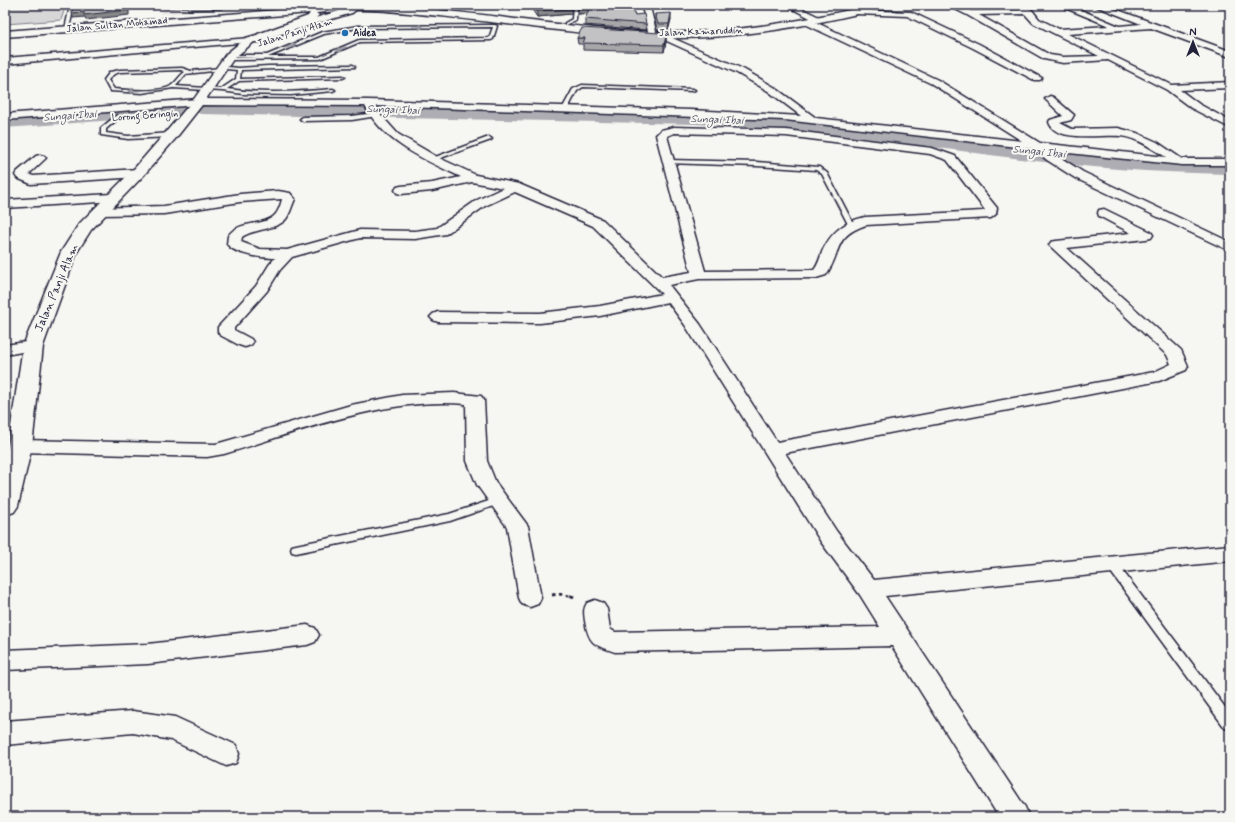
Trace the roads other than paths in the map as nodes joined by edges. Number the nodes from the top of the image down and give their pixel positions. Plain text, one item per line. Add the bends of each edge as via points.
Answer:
1 (72, 5) edge
2 (315, 5) edge
3 (404, 5) edge
4 (410, 5) edge
5 (575, 5) edge
6 (643, 5) edge
7 (789, 5) edge
8 (870, 5) edge
9 (884, 5) edge
10 (975, 5) edge
11 (1020, 5) edge
12 (1062, 5) edge
13 (1097, 5) edge
14 (1226, 5) edge
15 (356, 6) edge
16 (374, 6) edge
17 (954, 6) edge
18 (1230, 6) edge
19 (297, 8) edge
20 (244, 11) junction
21 (856, 12) junction
22 (1029, 12) junction
23 (970, 13) junction
24 (466, 16) junction
25 (480, 17) junction
26 (812, 20) junction
27 (325, 24) junction
28 (566, 24) junction
29 (495, 26) junction
30 (1154, 26) junction
31 (67, 27) junction
32 (1119, 28) junction
33 (5, 30) edge
34 (652, 31) junction
35 (1057, 32) junction
36 (5, 34) edge
37 (662, 35) junction
38 (265, 38) junction
39 (250, 40) junction
40 (1230, 54) edge
41 (268, 56) junction
42 (325, 56) junction
43 (1109, 58) junction
44 (5, 61) edge
45 (232, 62) junction
46 (353, 66) dead end
47 (190, 72) junction
48 (343, 77) dead end
49 (1037, 78) dead end
50 (238, 80) junction
51 (1230, 85) edge
52 (173, 87) junction
53 (1170, 88) junction
54 (222, 90) junction
55 (333, 90) dead end
56 (693, 90) dead end
57 (1050, 99) dead end
58 (197, 102) junction
59 (372, 109) junction
60 (565, 109) junction
61 (5, 117) edge
62 (117, 117) junction
63 (303, 119) dead end
64 (813, 120) junction
65 (1230, 125) edge
66 (5, 127) edge
67 (1068, 132) junction
68 (171, 135) junction
69 (489, 139) dead end
70 (1037, 146) junction
71 (1068, 150) junction
72 (40, 158) dead end
73 (1050, 158) junction
74 (433, 159) junction
75 (668, 162) junction
76 (1182, 162) junction
77 (1228, 169) edge
78 (138, 173) junction
79 (472, 178) junction
80 (515, 187) junction
81 (401, 190) dead end
82 (5, 204) edge
83 (106, 204) junction
84 (1129, 208) junction
85 (851, 225) junction
86 (1230, 247) edge
87 (287, 254) junction
88 (698, 275) junction
89 (659, 282) junction
90 (672, 297) junction
91 (438, 317) dead end
92 (245, 342) dead end
93 (32, 346) junction
94 (5, 350) edge
95 (20, 446) junction
96 (772, 449) junction
97 (498, 501) junction
98 (5, 506) edge
99 (296, 549) dead end
100 (1230, 553) edge
101 (1112, 565) junction
102 (868, 589) junction
103 (530, 598) road end
104 (594, 609) road end
105 (307, 635) dead end
106 (898, 636) junction
107 (5, 660) edge
108 (1230, 724) edge
109 (5, 733) edge
110 (226, 754) dead end
111 (1015, 817) edge

1 - 31 lane
2 - 20 main road, Jalan Sultan Mohamad
3 - 4 main road, Jalan Kamaruddin
4 - 28 main road, Jalan Kamaruddin
5 - 28 lane via 574,20
6 - 34 street
7 - 26 street
8 - 26 main road, Jalan Kamaruddin
9 - 21 main road, Jalan Kamaruddin
10 - 17 lane
11 - 22 street
12 - 32 street
13 - 30 street
14 - 18 street
15 - 16 main road, Jalan Sultan Mohamad
15 - 19 main road, Jalan Sultan Mohamad
15 - 38 main road, Jalan Panji Alam via 349,11
16 - 24 main road, Jalan Kamaruddin
16 - 27 main road, Jalan Panji Alam via 364,12
17 - 23 street
19 - 20 main road
19 - 31 main road, Jalan Sultan Mohamad
19 - 38 main road via 314,15
20 - 31 main road, Jalan Sultan Mohamad
21 - 26 main road, Jalan Kamaruddin
21 - 49 street via 908,14
22 - 23 street
22 - 35 street via 1036,21
23 - 43 street via 1052,59
24 - 25 main road, Jalan Kamaruddin
24 - 27 main road via 414,14
25 - 29 lane via 494,22
25 - 37 main road, Jalan Kamaruddin via 608,32
26 - 34 main road, Jalan Kamaruddin via 744,28
26 - 37 main road, Jalan Kamaruddin via 738,32
26 - 70 street via 935,82
27 - 38 main road, Jalan Panji Alam
28 - 34 main road, Jalan Kamaruddin
41 -> 29 lane via 323,33 340,29
29 -> 42 lane via 491,39 359,41
30 - 32 street
30 - 40 street
31 - 33 main road, Jalan Sultan Mohamad
31 - 36 main road, Jalan Sultan Mohamad
32 - 35 street
35 - 43 street
37 - 64 street via 740,71 771,89
38 - 39 main road, Jalan Panji Alam
38 - 45 main road, Jalan Panji Alam
39 - 44 street
39 - 45 main road, Jalan Panji Alam
41 - 42 lane
41 - 45 lane
42 - 45 lane
43 - 53 street
45 - 46 lane via 268,67
45 - 47 lane
45 - 50 lane
45 - 58 main road, Jalan Panji Alam
47 - 52 lane via 185,73
52 -> 47 lane via 121,92 112,90 106,80 112,73 132,70 182,68
48 - 50 lane
50 - 54 lane
51 - 53 street
52 - 58 lane
53 - 65 street via 1195,106
54 - 55 lane via 291,94
54 - 58 lane
56 - 60 lane via 582,86 575,90
57 - 67 street via 1069,115 1054,122
58 - 59 street
58 - 61 street
58 - 62 street, Lorong Beringin
58 - 68 main road, Jalan Panji Alam
59 - 60 street
59 - 63 lane via 352,118
59 - 74 street via 394,136
60 - 64 street
62 - 66 street, Lorong Beringin
62 - 68 lane via 103,129 103,134 112,137
64 - 70 street
67 - 71 street
67 - 76 street via 1125,133 1141,138
68 - 78 main road, Jalan Panji Alam
69 - 74 lane
70 - 71 street
70 - 73 street
71 - 76 street
72 - 78 street via 21,175 31,180
73 - 77 street via 1182,170
73 - 84 street
74 - 79 street
75 - 85 lane via 816,168 824,173
75 - 85 street via 661,135 674,130 782,133 918,148 951,158 992,211 986,214 865,221
75 - 88 street
76 - 77 street via 1210,163
78 - 83 main road, Jalan Panji Alam
79 - 80 street
79 - 81 street via 432,187
80 - 87 street via 481,203 441,231 415,235 360,234
80 - 89 street via 598,223
82 - 83 street
83 - 87 street via 164,210 240,198 286,196 289,199 280,218 243,230 235,236 234,244 243,250 262,254
83 - 93 main road, Jalan Panji Alam via 84,227 69,252
84 - 86 street
84 - 96 street via 1104,213 1146,235 1056,245 1175,353 1180,366 1159,376
85 - 88 street via 838,234 821,272 816,274
87 - 92 street via 274,268 262,288 226,327 226,332
88 - 89 street
89 - 90 street
90 - 91 street via 600,311 540,318
90 - 96 street
93 - 94 street
93 - 95 main road, Jalan Panji Alam
95 - 97 street via 217,450 351,410 402,400 476,400 477,461 487,485
95 - 98 main road, Jalan Panji Alam
96 - 102 street via 829,537
97 - 99 lane via 450,517
97 - 103 street via 517,526
100 - 101 street
101 - 102 street
101 - 108 lane
102 - 106 street
104 - 106 street via 599,634 615,642
105 - 107 street via 148,654
106 - 111 street
109 - 110 street via 132,722 175,729

